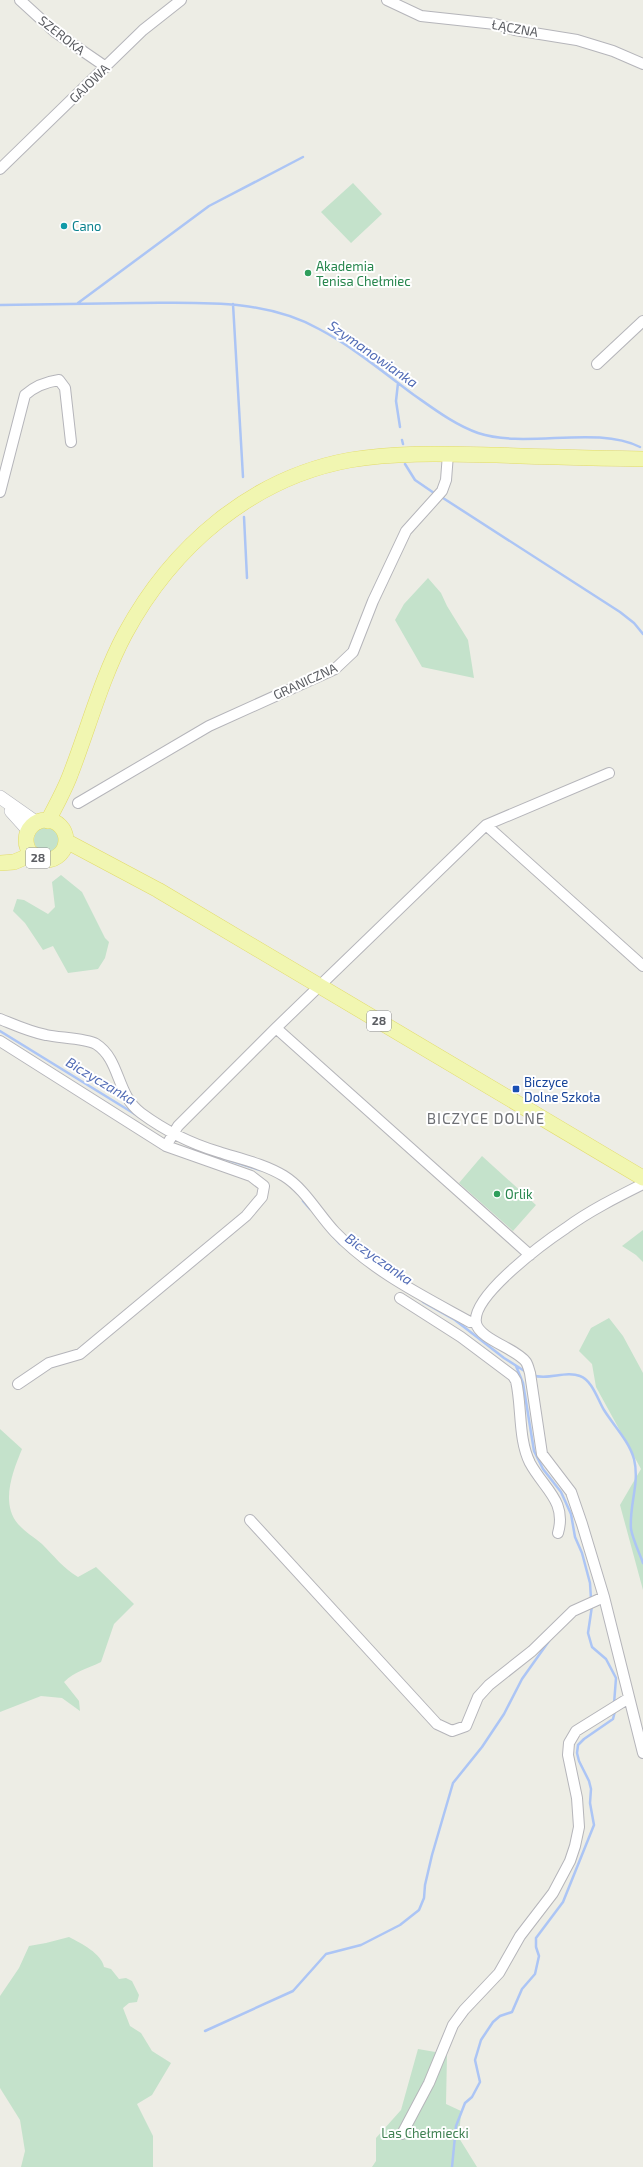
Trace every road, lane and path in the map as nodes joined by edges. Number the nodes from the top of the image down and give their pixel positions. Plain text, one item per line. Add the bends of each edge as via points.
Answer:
1 (20, 0) edge
2 (181, 0) edge
3 (387, 0) edge
4 (643, 64) edge
5 (106, 67) junction
6 (0, 169) edge
7 (643, 321) edge
8 (597, 364) dead end
9 (71, 442) dead end
10 (448, 454) junction
11 (643, 459) edge
12 (0, 492) edge
13 (608, 773) dead end
14 (0, 799) edge
15 (78, 803) dead end
16 (486, 825) junction
17 (39, 833) junction
18 (64, 847) junction
19 (2, 863) edge
20 (643, 966) edge
21 (320, 986) junction
22 (0, 1019) edge
23 (276, 1028) junction
24 (0, 1041) edge
25 (173, 1132) junction
26 (166, 1146) junction
27 (643, 1178) edge
28 (643, 1184) edge
29 (530, 1255) junction
30 (400, 1298) dead end
31 (468, 1327) junction
32 (18, 1384) dead end
33 (542, 1454) junction
34 (530, 1462) junction
35 (250, 1520) dead end
36 (558, 1533) dead end
37 (599, 1599) junction
38 (629, 1698) junction
39 (643, 1753) edge
40 (402, 2134) dead end

1 - 5 street, SZEROKA via 55,32
2 - 5 street, GAJOWA via 143,30
3 - 4 street, ŁĄCZNA via 421,16 495,24 515,30 577,40
5 - 6 street, GAJOWA
7 - 8 street
9 - 12 street via 65,388 59,380 34,387 25,395
10 - 11 main road
10 - 15 street, GRANICZNA via 446,480 442,492 406,531 373,601 353,652 342,663 335,669 209,726
10 - 17 main road via 378,456 320,468 287,479 256,494 197,538 156,585 124,636 68,780
13 - 16 street
14 - 17 main road
16 - 20 street
16 - 21 street
17 - 18 main road, 28 via 64,832
17 - 18 main road, 28 via 40,859 49,859
17 - 19 main road, 28
18 - 21 main road, 28 via 139,879
21 - 23 street
21 - 27 main road, 28
22 - 25 street via 44,1035 94,1043 111,1059 125,1096 131,1104
23 - 25 street
23 - 29 street
24 - 26 street
25 - 26 street
25 - 31 street via 211,1150 265,1166 286,1177 299,1188 335,1232 368,1260
26 - 32 street via 250,1176 264,1186 262,1197 246,1216 80,1354 49,1363
28 - 29 street via 566,1227
29 - 31 street via 494,1286
30 - 31 street
31 - 33 street via 478,1328 525,1361 531,1377
31 - 34 street via 516,1382 521,1428
33 - 34 street
33 - 37 street via 571,1492
34 - 36 street via 559,1505 561,1522
35 - 37 street via 437,1724 452,1731 466,1726 478,1697 490,1685 532,1651 573,1611
37 - 38 street
38 - 39 street
38 - 40 street via 576,1731 569,1743 568,1755 577,1798 579,1827 575,1846 563,1876 520,1936 499,1973 453,2025 429,2083

